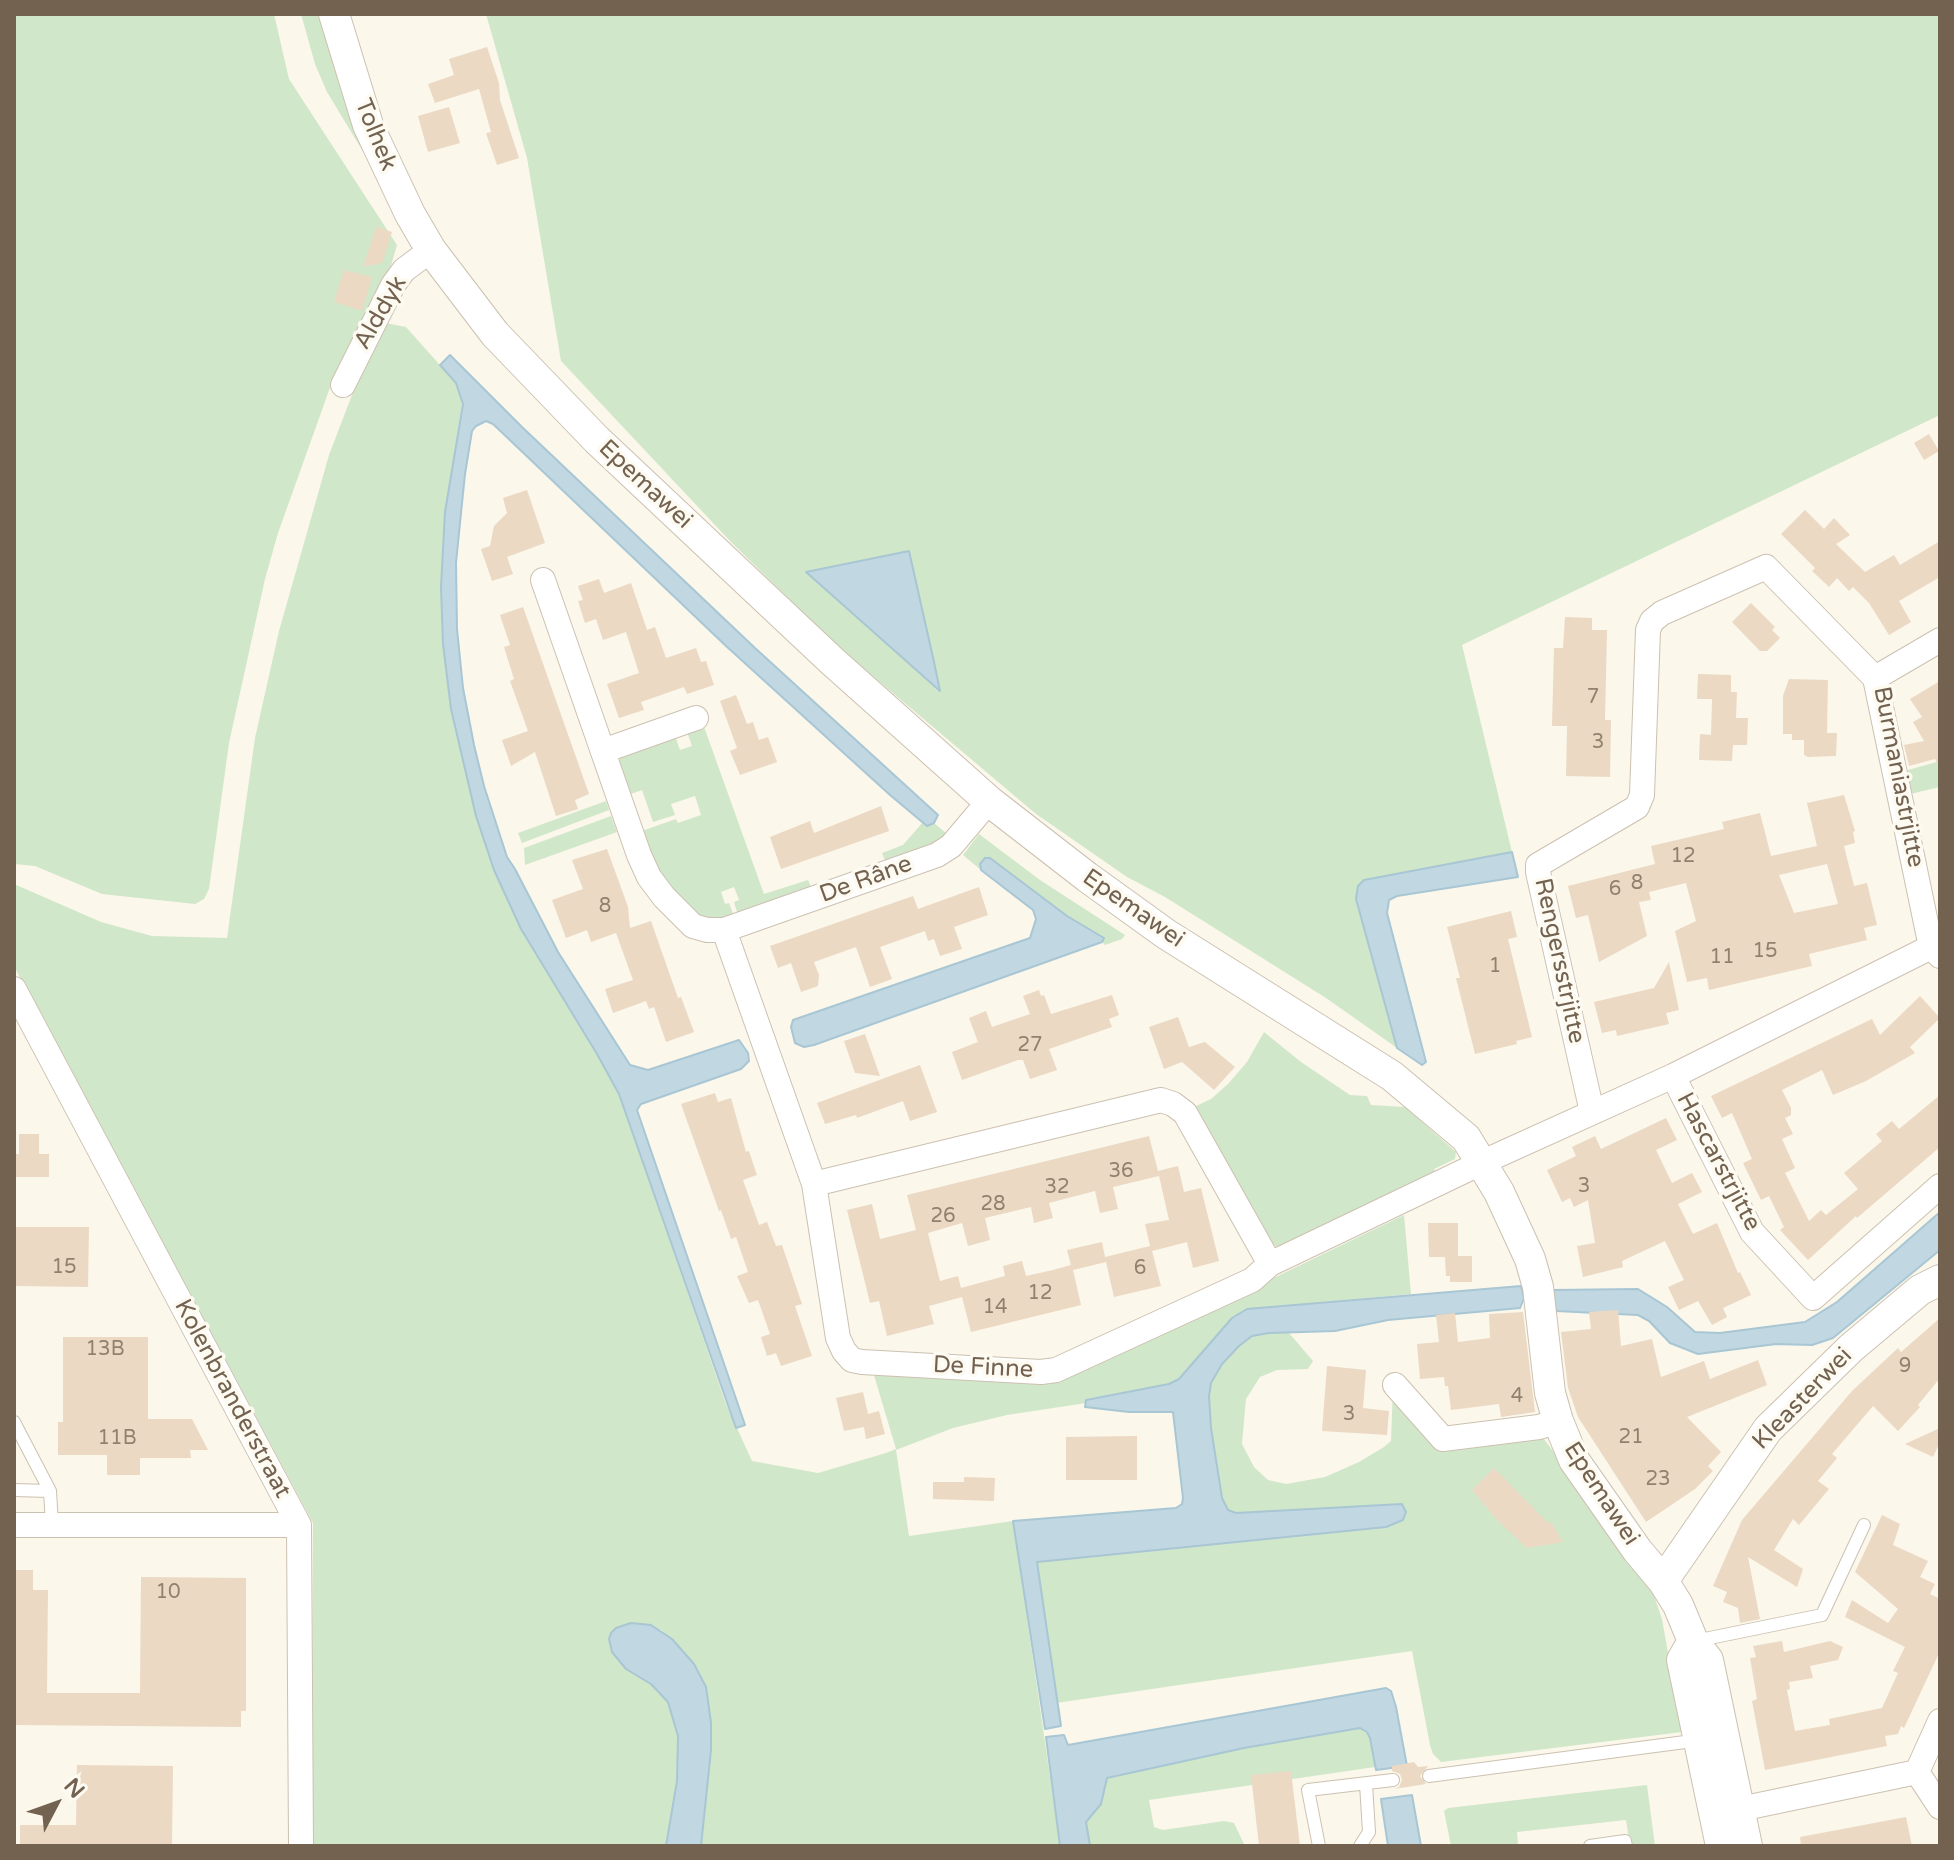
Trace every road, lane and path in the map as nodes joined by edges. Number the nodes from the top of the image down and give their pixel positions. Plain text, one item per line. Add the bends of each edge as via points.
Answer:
1 (334, 14) edge
2 (431, 250) junction
3 (343, 385) dead end
4 (543, 580) dead end
5 (1940, 640) edge
6 (1875, 678) junction
7 (696, 718) dead end
8 (603, 751) junction
9 (989, 801) junction
10 (724, 930) junction
11 (1936, 952) edge
12 (14, 989) edge
13 (1673, 1076) junction
14 (1592, 1112) junction
15 (1483, 1162) junction
16 (814, 1184) junction
17 (1940, 1186) edge
18 (1270, 1264) junction
19 (1940, 1280) edge
20 (1395, 1385) dead end
21 (1558, 1421) junction
22 (14, 1422) edge
23 (14, 1490) edge
24 (50, 1491) junction
25 (14, 1525) edge
26 (52, 1525) junction
27 (299, 1525) junction
28 (1864, 1525) dead end
29 (1663, 1581) junction
30 (1693, 1641) junction
31 (1940, 1721) edge
32 (1700, 1740) junction
33 (1917, 1772) junction
34 (1429, 1776) dead end
35 (1393, 1780) dead end
36 (1366, 1784) junction
37 (1940, 1807) edge
38 (1740, 1809) junction
39 (301, 1846) edge
40 (1319, 1846) edge
41 (1360, 1846) edge
42 (1590, 1846) edge
43 (1626, 1846) edge
44 (1721, 1846) edge
45 (1747, 1846) edge

1 - 2 street, Tolhek via 368,125
2 - 3 street, Alddyk via 393,285
2 - 9 street, Epemawei via 495,334 597,440
4 - 8 street
5 - 6 street, Burmaniastrjitte
6 - 11 street, Burmaniastrjitte
6 - 14 street, Rengersstrjitte via 1766,567 1652,621 1642,795 1637,807 1538,865
7 - 8 street
8 - 10 street via 649,877 693,926
9 - 10 street, De Râne via 937,855
9 - 15 street, Epemawei via 1166,934 1392,1076 1449,1121
10 - 16 street, De Finne
11 - 13 street, Hascarstrjitte
12 - 27 street, Kolenbranderstraat
13 - 14 street, Hascarstrjitte
13 - 17 street, Hascarstrjitte via 1752,1232 1813,1298
14 - 15 street, Hascarstrjitte
15 - 18 street, De Finne
15 - 21 street, Epemawei via 1520,1235 1538,1287 1545,1364
16 - 18 street via 1161,1100 1185,1113
16 - 18 street, De Finne via 838,1338 852,1360 862,1362 1056,1370 1252,1280
19 - 29 street, Kleasterwei via 1920,1290 1851,1348 1768,1429
20 - 21 street via 1443,1439
21 - 29 street, Epemawei via 1574,1460
22 - 24 lane
23 - 24 lane
24 - 26 lane
25 - 26 street
26 - 27 street
27 - 39 street, Kolenbranderstraat
28 - 30 lane via 1822,1615
29 - 30 street, Epemawei
30 - 32 street via 1682,1660
30 - 38 street, Epemawei via 1708,1660
31 - 33 street
32 - 34 lane
32 - 44 street
33 - 37 street
33 - 38 street
35 - 36 lane
36 - 40 lane via 1308,1790
36 - 41 lane via 1369,1832
38 - 45 street, Epemawei
42 - 43 lane via 1625,1841

